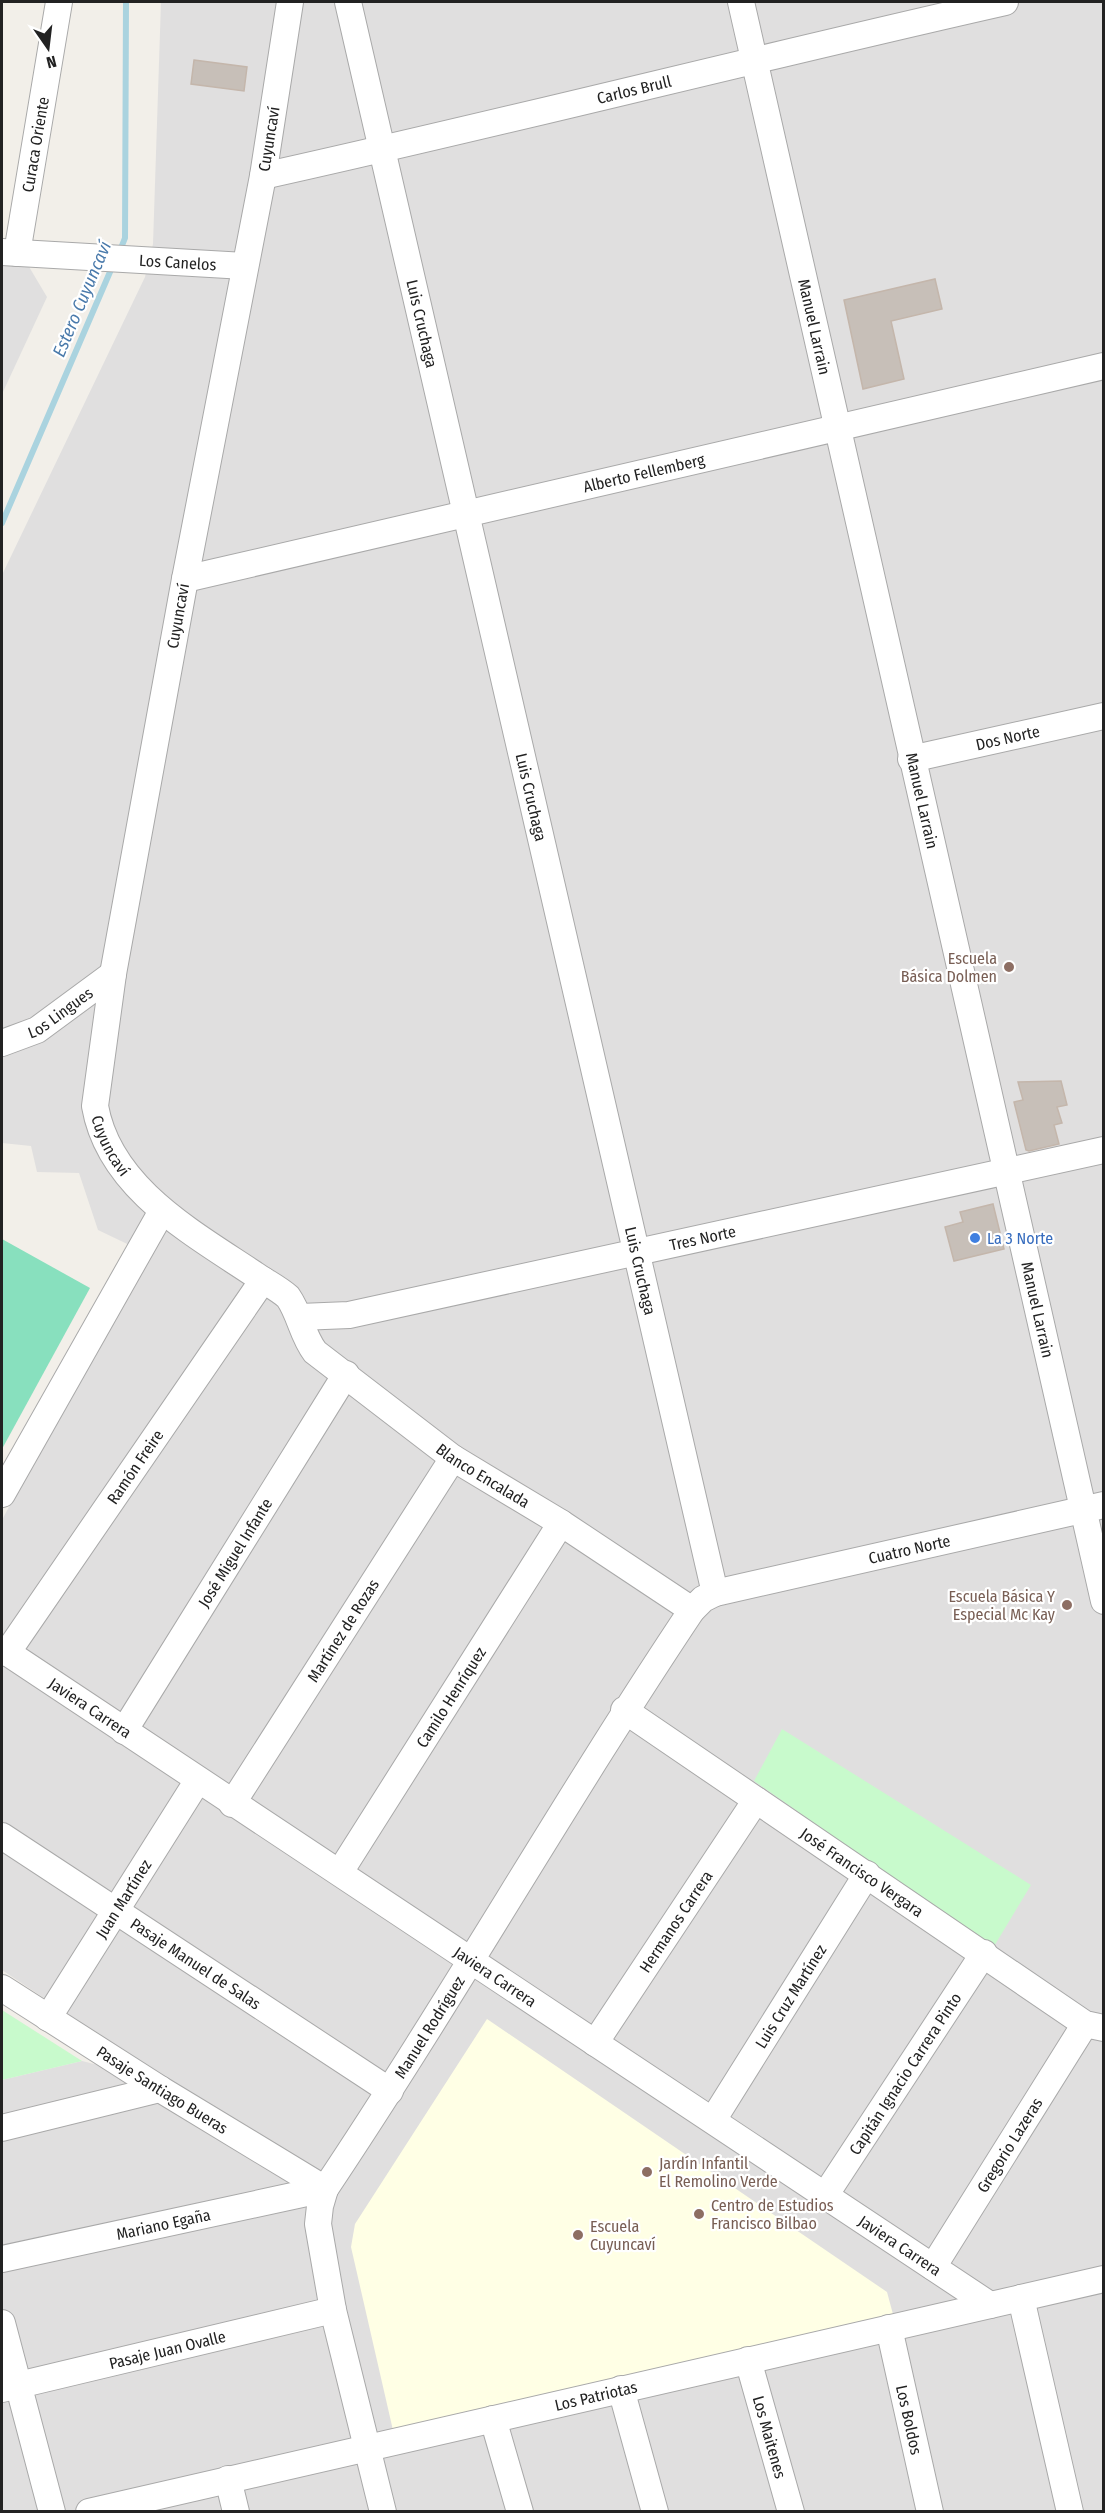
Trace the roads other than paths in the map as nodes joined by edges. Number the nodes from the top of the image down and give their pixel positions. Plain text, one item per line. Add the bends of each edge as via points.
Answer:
1 (59, 2) edge
2 (290, 2) edge
3 (348, 2) edge
4 (741, 2) edge
5 (1005, 2) edge
6 (754, 59) junction
7 (384, 149) junction
8 (263, 176) junction
9 (10, 253) edge
10 (245, 266) junction
11 (1104, 366) edge
12 (838, 428) junction
13 (467, 515) junction
14 (185, 579) junction
15 (1104, 716) edge
16 (911, 759) junction
17 (114, 974) junction
18 (2, 1042) edge
19 (1104, 1150) edge
20 (1006, 1171) junction
21 (162, 1211) junction
22 (637, 1251) junction
23 (263, 1280) junction
24 (300, 1317) junction
25 (346, 1374) junction
26 (453, 1458) junction
27 (2, 1494) edge
28 (1093, 1507) edge
29 (561, 1523) junction
30 (715, 1593) junction
31 (1104, 1601) edge
32 (692, 1610) junction
33 (4, 1651) edge
34 (624, 1710) junction
35 (124, 1731) junction
36 (198, 1780) junction
37 (756, 1800) junction
38 (232, 1804) junction
39 (2, 1836) edge
40 (340, 1872) junction
41 (867, 1874) junction
42 (114, 1911) junction
43 (984, 1953) junction
44 (472, 1960) junction
45 (2, 1988) edge
46 (48, 2018) junction
47 (1094, 2026) edge
48 (595, 2043) junction
49 (160, 2089) junction
50 (390, 2091) junction
51 (713, 2120) junction
52 (2, 2128) edge
53 (325, 2188) junction
54 (826, 2194) junction
55 (2, 2259) edge
56 (933, 2267) junction
57 (1104, 2279) edge
58 (1021, 2298) junction
59 (990, 2305) junction
60 (333, 2310) junction
61 (2, 2323) edge
62 (889, 2328) junction
63 (748, 2360) junction
64 (10, 2387) edge
65 (621, 2389) junction
66 (493, 2419) junction
67 (367, 2448) junction
68 (228, 2480) junction
69 (102, 2510) edge
70 (52, 2511) edge
71 (236, 2511) edge
72 (383, 2511) edge
73 (520, 2511) edge
74 (655, 2511) edge
75 (791, 2511) edge
76 (930, 2511) edge
77 (1070, 2511) edge

1 - 9 street, Curaca Oriente
2 - 8 street, Cuyuncaví
3 - 7 street, Luis Cruchaga
4 - 6 street, Manuel Larrain
5 - 6 street, Carlos Brull
6 - 7 street, Carlos Brull
6 - 12 street, Manuel Larrain
7 - 8 street, Carlos Brull
7 - 13 street, Luis Cruchaga
8 - 10 street, Cuyuncaví
9 - 10 street, Los Canelos
10 - 14 street, Cuyuncaví
11 - 12 street, Alberto Fellemberg
12 - 13 street, Alberto Fellemberg
12 - 16 street, Manuel Larrain
13 - 14 street, Alberto Fellemberg
13 - 22 street, Luis Cruchaga
14 - 17 street, Cuyuncaví
15 - 16 street, Dos Norte
16 - 20 street, Manuel Larrain
17 - 18 street, Los Lingues via 37,1030
17 - 21 street, Cuyuncaví via 94,1106 113,1155
19 - 20 street, Tres Norte
20 - 22 street, Tres Norte
20 - 28 street, Manuel Larrain
21 - 23 street, Cuyuncaví
21 - 27 street
22 - 24 street, Tres Norte via 349,1315
22 - 30 street, Luis Cruchaga
23 - 24 street, Cuyuncaví via 288,1297
23 - 33 street, Ramón Freire
24 - 25 street, Blanco Encalada via 304,1335 315,1352
25 - 26 street, Blanco Encalada
25 - 35 street, José Miguel Infante
26 - 29 street, Blanco Encalada
26 - 38 street, Martínez de Rozas
28 - 30 street, Cuatro Norte
28 - 31 street, Manuel Larrain
29 - 32 street, Blanco Encalada
29 - 40 street, Camilo Henríquez
30 - 32 street, Manuel Rodríguez
32 - 34 street, Manuel Rodríguez
33 - 35 street, Javiera Carrera
34 - 37 street, José Francisco Vergara
34 - 44 street, Manuel Rodríguez
35 - 36 street, Javiera Carrera
36 - 38 street, Javiera Carrera
36 - 42 street, Juan Martínez
37 - 41 street, José Francisco Vergara
37 - 48 street, Hermanos Carrera
38 - 40 street, Javiera Carrera
39 - 42 street, Pasaje Manuel de Salas
40 - 44 street, Javiera Carrera
41 - 43 street, José Francisco Vergara
41 - 51 street, Luis Cruz Martínez
42 - 46 street, Juan Martínez
42 - 50 street, Pasaje Manuel de Salas
43 - 47 street, José Francisco Vergara
43 - 54 street, Capitán Ignacio Carrera Pinto
44 - 48 street, Javiera Carrera
44 - 50 street, Manuel Rodríguez
45 - 46 street, Pasaje Santiago Bueras
46 - 49 street, Pasaje Santiago Bueras
47 - 56 street, Gregorio Lazeras
48 - 51 street, Javiera Carrera
49 - 52 street
49 - 53 street, Pasaje Santiago Bueras
50 - 53 street, Manuel Rodríguez
51 - 54 street, Javiera Carrera
53 - 55 street, Mariano Egaña
53 - 60 street, Manuel Rodríguez via 318,2224
54 - 56 street, Javiera Carrera
56 - 59 street, Javiera Carrera
57 - 58 street, Los Patriotas
58 - 59 street, Los Patriotas
58 - 77 street
59 - 62 street, Los Patriotas
60 - 64 street, Pasaje Juan Ovalle
60 - 67 street, Manuel Rodríguez
61 - 64 street
62 - 63 street, Los Patriotas
62 - 76 street, Los Boldos
63 - 65 street, Los Patriotas
63 - 75 street, Los Maitenes
64 - 70 street
65 - 66 street, Los Patriotas
65 - 74 street
66 - 67 street, Los Patriotas
66 - 73 street
67 - 68 street, Los Patriotas
67 - 72 street, Manuel Rodríguez
68 - 69 street, Los Patriotas
68 - 71 street

